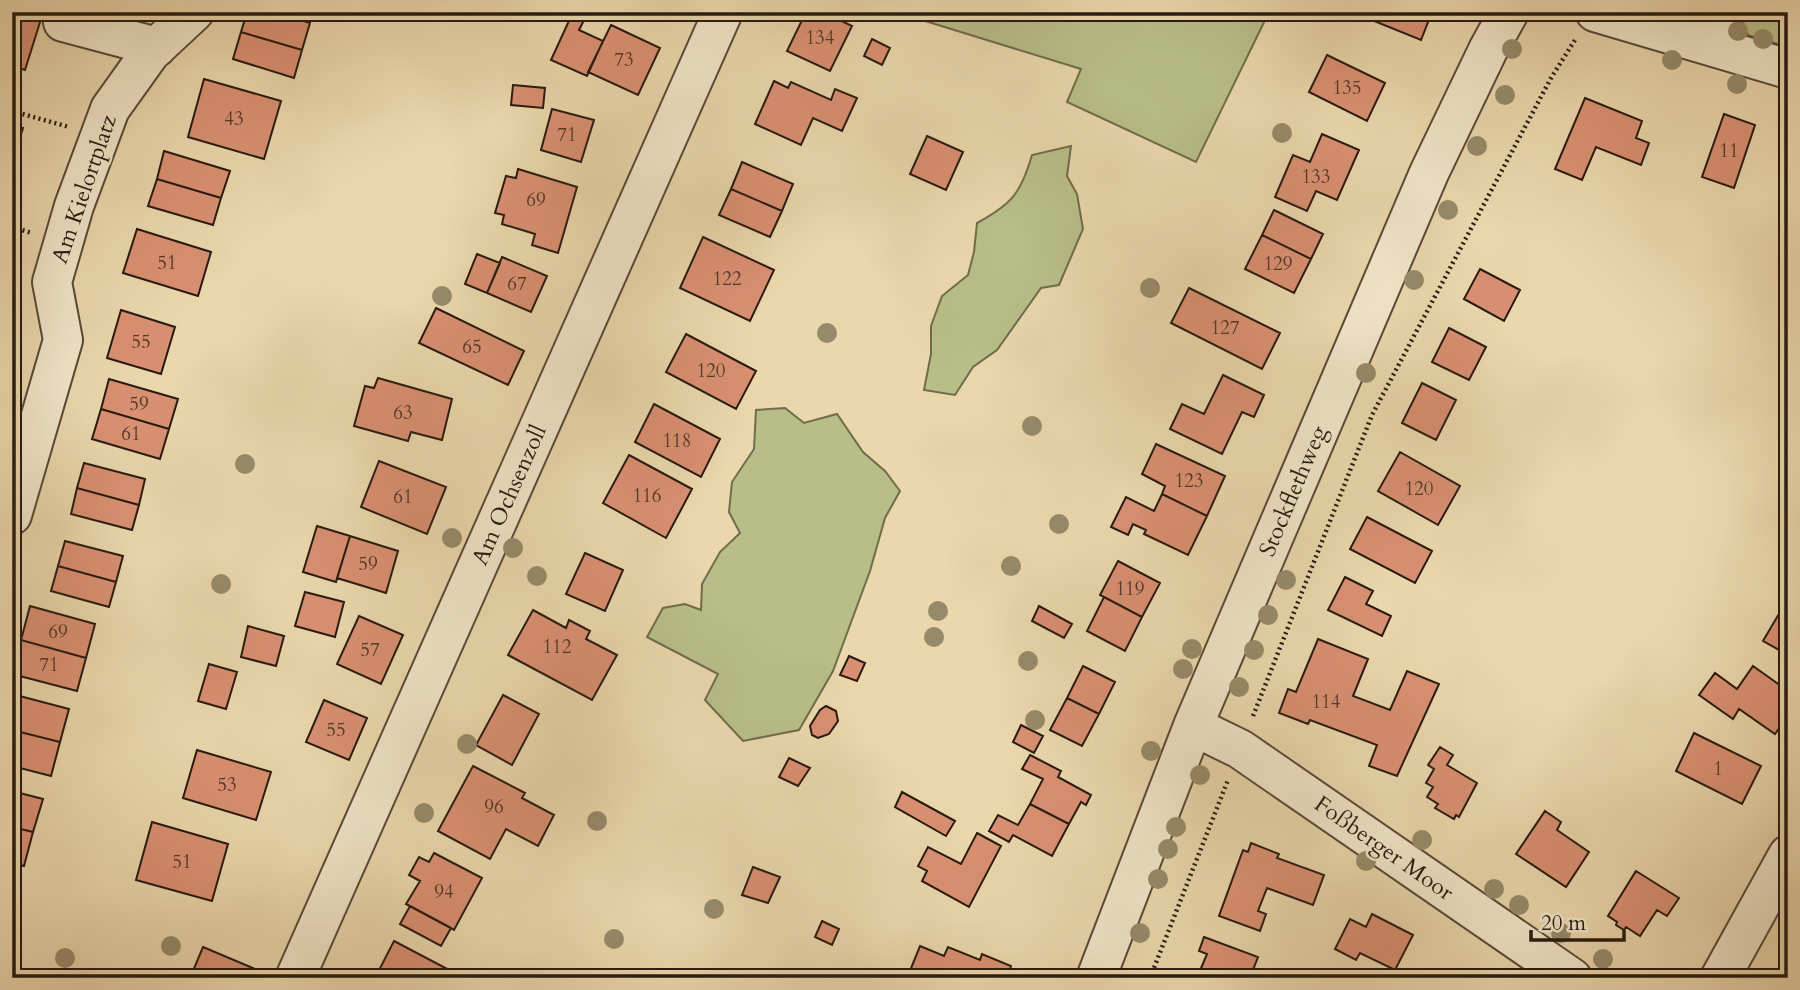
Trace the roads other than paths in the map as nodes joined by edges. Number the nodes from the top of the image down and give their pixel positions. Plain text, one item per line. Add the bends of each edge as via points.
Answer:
1 (194, 12) edge
2 (723, 12) edge
3 (1509, 12) edge
4 (64, 22) dead end
5 (1587, 23) edge
6 (1712, 29) edge
7 (157, 47) junction
8 (1788, 69) edge
9 (12, 515) edge
10 (1193, 726) junction
11 (1788, 855) edge
12 (295, 978) edge
13 (1096, 978) edge
14 (1572, 978) edge
15 (1720, 978) edge

1 - 7 street, Am Kielortplatz
2 - 12 street, Am Ochsenzoll
3 - 10 street, Stockflethweg via 1429,173
4 - 7 street
5 - 6 street
6 - 8 street
7 - 9 street, Am Kielortplatz via 110,109 74,206 52,282 63,340
10 - 13 street, Stockflethweg
10 - 14 street, Foßberger Moor via 1240,749
11 - 15 street

